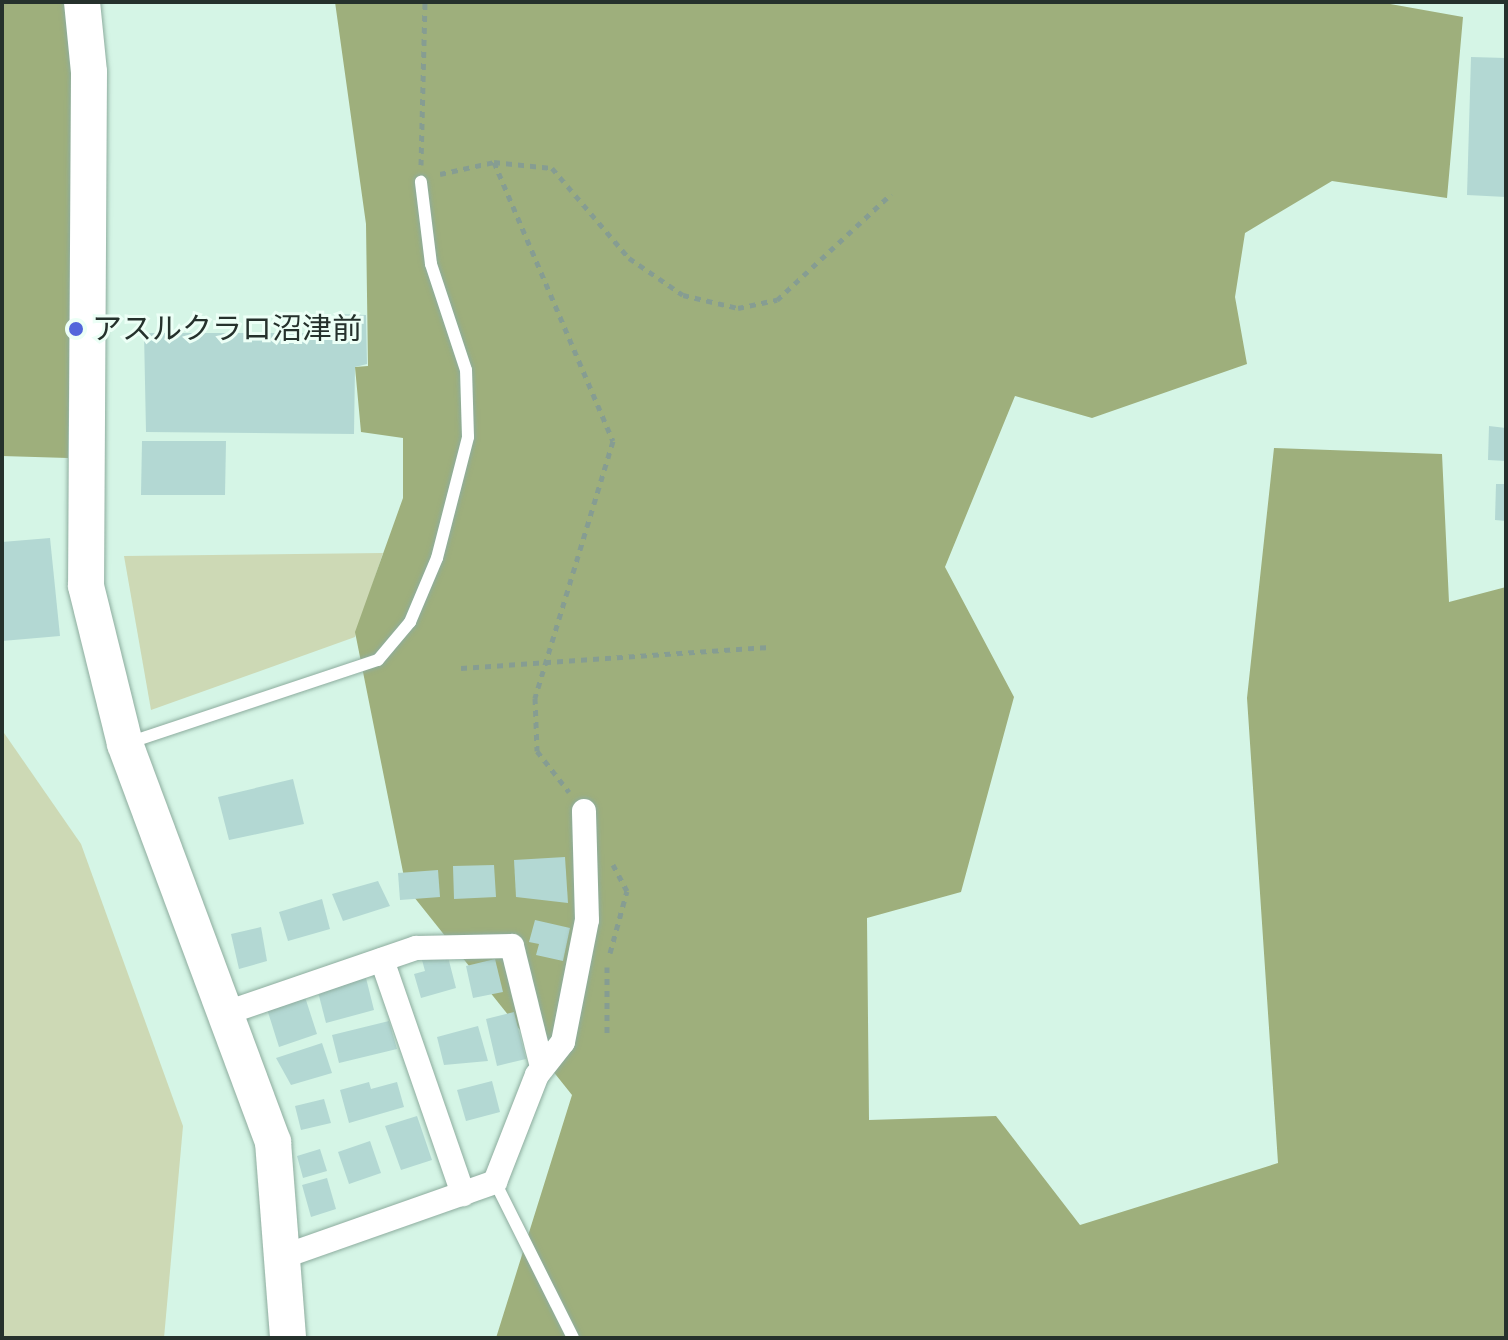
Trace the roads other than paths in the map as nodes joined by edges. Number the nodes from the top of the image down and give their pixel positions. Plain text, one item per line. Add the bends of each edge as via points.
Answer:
1 (82, 2) edge
2 (421, 182) road end
3 (125, 744) junction
4 (584, 811) road end
5 (382, 960) junction
6 (226, 1013) junction
7 (542, 1067) junction
8 (495, 1182) junction
9 (463, 1194) junction
10 (282, 1257) junction
11 (288, 1338) edge
12 (573, 1338) edge

1 - 3 street via 89,72 81,525 86,586
2 - 3 lane via 431,264 466,370 468,437 437,558 410,622 378,660
3 - 6 street
4 - 7 street via 587,920 563,1042
5 - 6 street
5 - 7 street via 416,948 512,946
5 - 9 street
6 - 10 street via 273,1142
7 - 8 street
8 - 9 street
8 - 12 lane
9 - 10 street
10 - 11 street

